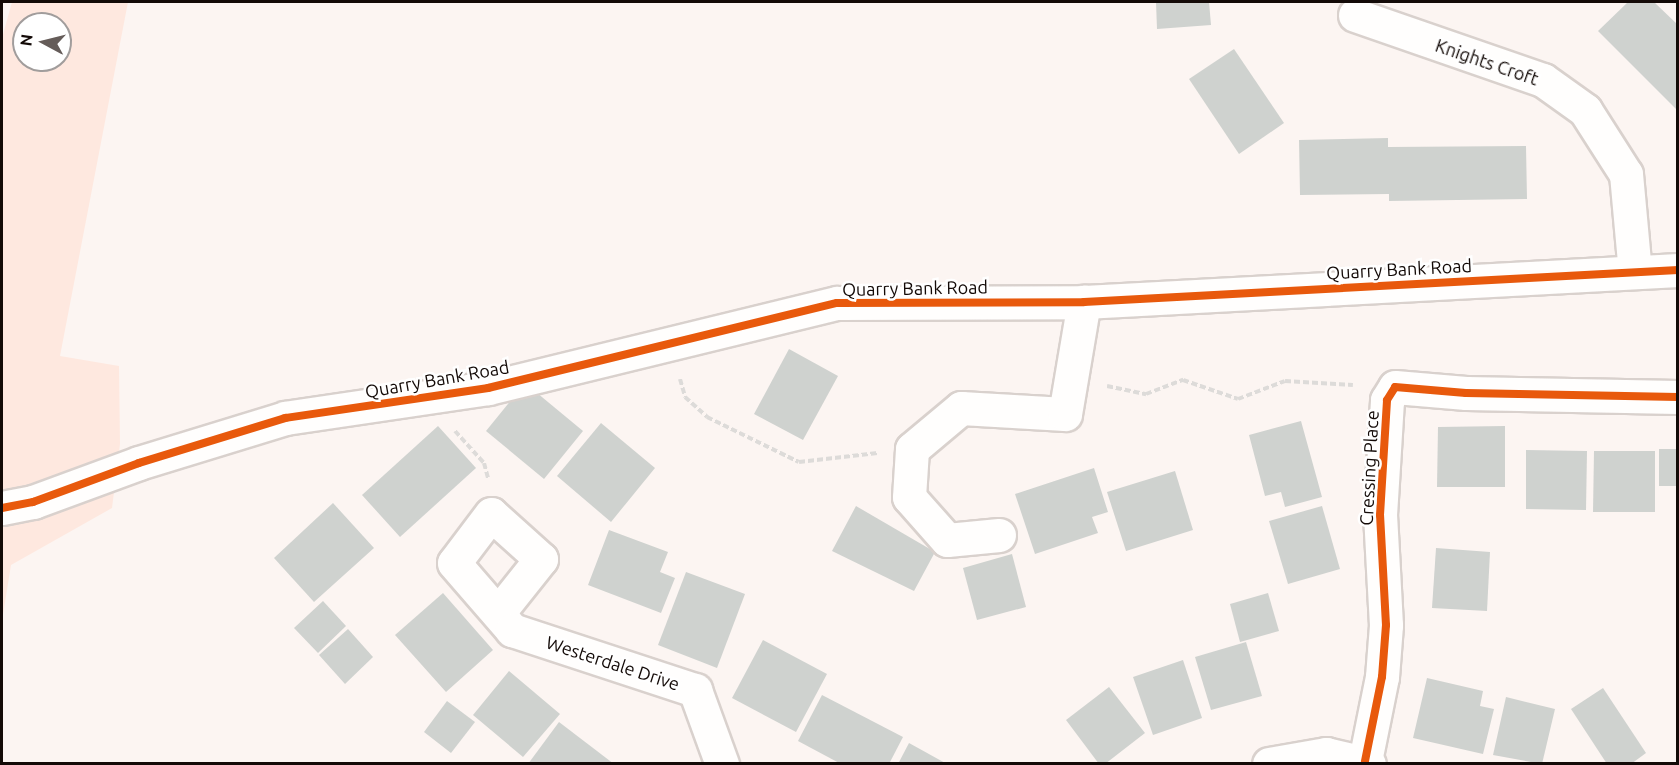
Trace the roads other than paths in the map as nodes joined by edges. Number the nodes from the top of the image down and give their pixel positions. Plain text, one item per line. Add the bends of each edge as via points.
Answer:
1 (1355, 15) dead end
2 (1677, 270) edge
3 (1635, 272) junction
4 (1084, 302) junction
5 (1677, 398) edge
6 (17, 505) edge
7 (999, 535) dead end
8 (498, 614) junction
9 (1367, 762) edge
10 (723, 764) edge
11 (1269, 764) edge

1 - 3 street, Knights Croft via 1544,80 1585,110 1626,174
2 - 3 street, Quarry Bank Road
3 - 4 street, Quarry Bank Road
4 - 6 street, Quarry Bank Road via 837,303 488,388 285,418
4 - 7 street via 1065,414 961,408 912,449 909,497 947,540
5 - 9 street, Cressing Place via 1466,393 1395,387 1387,400 1380,515 1386,625 1382,677
8 - 8 street, Westerdale Drive via 454,563 491,514 541,559
8 - 10 street, Westerdale Drive via 512,630 695,690
9 - 11 street via 1326,754

